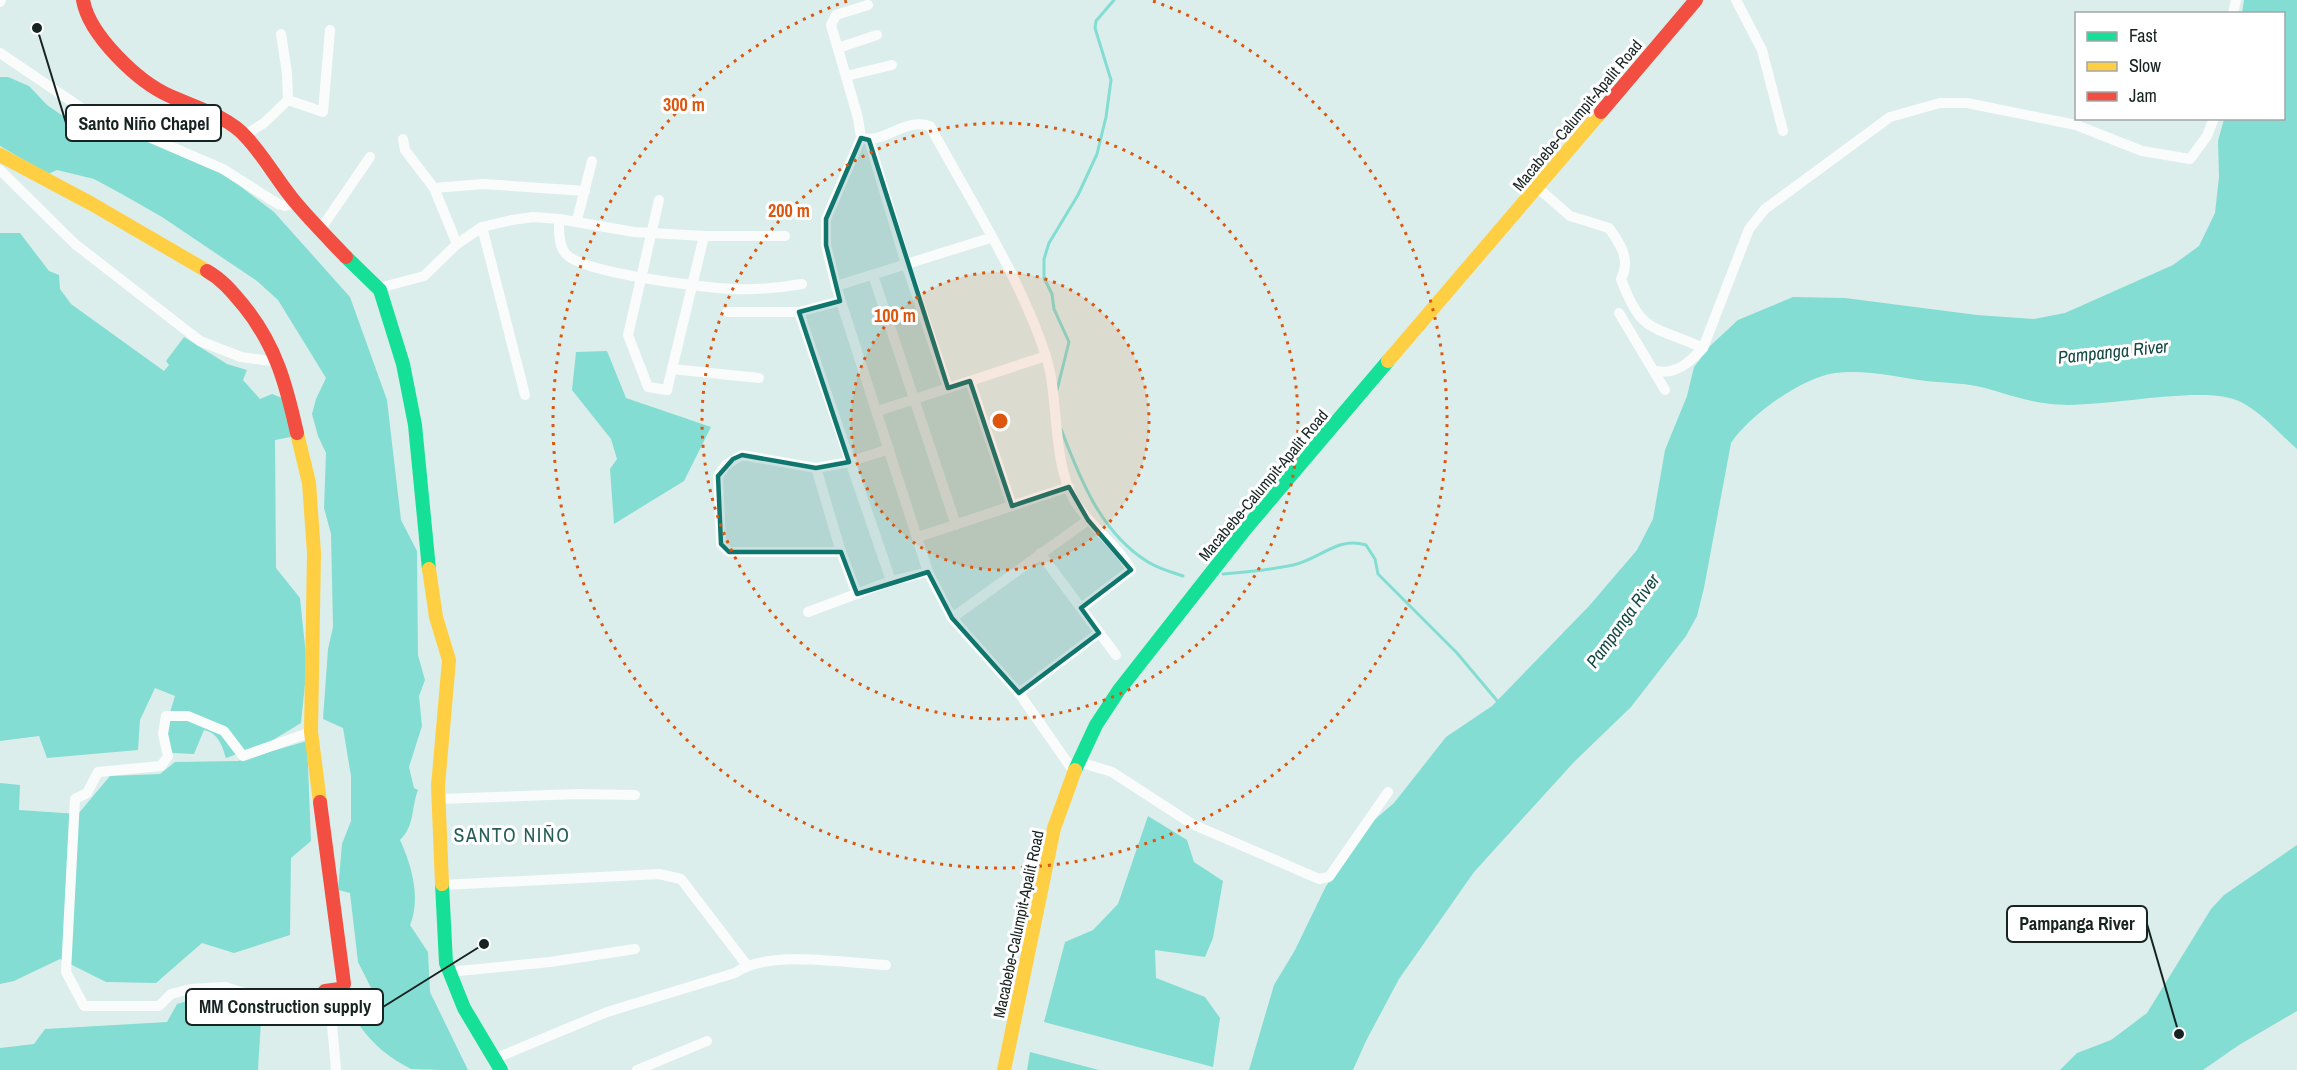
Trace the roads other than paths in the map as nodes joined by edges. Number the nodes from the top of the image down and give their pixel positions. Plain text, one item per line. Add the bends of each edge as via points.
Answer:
1 (83, 0) edge
2 (1696, 0) edge
3 (1736, 0) edge
4 (867, 5) dead end
5 (330, 30) dead end
6 (280, 34) dead end
7 (878, 35) dead end
8 (838, 48) junction
9 (0, 52) edge
10 (892, 65) dead end
11 (846, 76) junction
12 (288, 100) junction
13 (2213, 120) edge
14 (1783, 131) dead end
15 (245, 135) junction
16 (865, 139) junction
17 (403, 140) dead end
18 (0, 155) edge
19 (370, 157) dead end
20 (592, 161) dead end
21 (0, 170) edge
22 (434, 188) junction
23 (1538, 188) junction
24 (585, 191) junction
25 (659, 200) dead end
26 (296, 203) junction
27 (559, 219) junction
28 (577, 220) junction
29 (482, 227) junction
30 (320, 230) junction
31 (653, 232) junction
32 (704, 236) junction
33 (785, 236) dead end
34 (990, 238) junction
35 (457, 244) junction
36 (906, 264) junction
37 (873, 275) junction
38 (642, 277) junction
39 (694, 284) junction
40 (802, 284) dead end
41 (836, 285) junction
42 (379, 288) junction
43 (840, 301) junction
44 (727, 312) dead end
45 (799, 312) junction
46 (1619, 313) dead end
47 (1703, 348) junction
48 (1046, 356) junction
49 (278, 362) junction
50 (672, 369) junction
51 (1656, 371) junction
52 (759, 378) dead end
53 (970, 381) junction
54 (948, 388) junction
55 (1665, 390) dead end
56 (525, 395) dead end
57 (915, 398) junction
58 (878, 411) junction
59 (889, 449) junction
60 (849, 462) junction
61 (816, 468) junction
62 (1069, 487) junction
63 (1012, 506) junction
64 (1088, 520) junction
65 (956, 525) junction
66 (918, 537) junction
67 (841, 552) junction
68 (1040, 553) junction
69 (928, 572) junction
70 (891, 581) junction
71 (857, 594) junction
72 (1081, 608) junction
73 (808, 612) dead end
74 (952, 618) junction
75 (1099, 633) junction
76 (1116, 655) dead end
77 (1019, 693) junction
78 (311, 732) junction
79 (1077, 767) junction
80 (1388, 792) dead end
81 (635, 795) dead end
82 (439, 799) junction
83 (443, 885) junction
84 (635, 949) dead end
85 (746, 964) junction
86 (886, 965) dead end
87 (448, 972) junction
88 (316, 1002) junction
89 (707, 1041) dead end
90 (497, 1065) edge
91 (336, 1070) edge
92 (637, 1070) edge
93 (1004, 1070) edge

1 - 15 main road via 85,12 101,37 145,82
2 - 23 main road, Macabebe-Calumpit-Apalit Road
3 - 14 street via 1762,50
4 - 8 street via 832,19
5 - 12 street via 323,112
6 - 12 street via 288,73
7 - 8 street
8 - 11 street
9 - 26 street via 107,125 147,136 223,169 278,204
10 - 11 street
11 - 16 street
12 - 15 street
13 - 47 street via 2190,159 2142,151 2076,125 1967,103 1940,103 1890,117 1765,209 1749,229
15 - 26 main road
16 - 34 street via 911,124 930,126
16 - 36 street
16 - 41 street via 826,219 826,245
17 - 22 street via 405,150
18 - 49 main road via 217,277 263,330
19 - 30 street
20 - 24 street
21 - 49 street via 75,244 200,341 241,357
22 - 24 street via 483,184
22 - 35 street
23 - 47 street via 1570,216 1609,228 1625,255 1627,268 1621,279 1631,306 1643,322
23 - 79 main road, Macabebe-Calumpit-Apalit Road via 1247,527 1119,690 1096,725
24 - 28 street
25 - 31 street
26 - 30 main road
27 - 28 street
27 - 29 street via 533,217
27 - 38 street via 566,255 583,265
28 - 31 street via 620,230
29 - 35 street
29 - 56 street
30 - 42 main road
31 - 32 street
31 - 38 street
32 - 33 street
32 - 39 street
34 - 36 street
34 - 48 street via 1026,300
35 - 42 street via 424,276
36 - 37 street
36 - 54 street
37 - 41 street
37 - 57 street
38 - 39 street
38 - 50 street via 629,329 630,345 648,387 667,390
39 - 40 street via 752,289
39 - 50 street
41 - 43 street
42 - 82 main road via 403,364 415,424 434,606 449,660
43 - 45 street
43 - 58 street
44 - 45 street
45 - 60 street
46 - 51 street
47 - 51 street via 1686,365 1665,373
48 - 53 street
48 - 62 street
49 - 78 main road via 302,444 313,514
50 - 52 street
51 - 55 street
53 - 54 street
53 - 63 street
54 - 57 street
57 - 58 street
57 - 65 street
58 - 59 street
59 - 60 street
59 - 66 street
60 - 61 street
60 - 70 street
61 - 67 street
61 - 67 street via 742,454 734,459 718,476 721,544 729,552
62 - 63 street
62 - 64 street
63 - 65 street
64 - 68 street
64 - 72 street via 1131,570
65 - 66 street
66 - 69 street
67 - 71 street
68 - 72 street
68 - 74 street
69 - 70 street
69 - 74 street
70 - 71 street
71 - 73 street
72 - 75 street
74 - 77 street
75 - 76 street
75 - 77 street
77 - 79 street
78 - 88 main road via 344,984 340,989 325,990
78 - 88 street via 243,756 224,730 188,716 165,716 163,734 168,756 161,766 98,772 87,793 75,799 66,972 84,1006 159,1006 171,994 225,987 267,1000
79 - 80 street via 1112,772 1192,824 1319,879 1329,877
79 - 93 main road, Macabebe-Calumpit-Apalit Road via 1054,828
81 - 82 street
82 - 83 main road
83 - 85 street via 659,874 681,879
83 - 87 main road
84 - 87 street
85 - 86 street via 794,960
85 - 90 street via 735,973 581,1022
87 - 90 main road
88 - 91 street via 323,1003 331,1013
89 - 92 street

